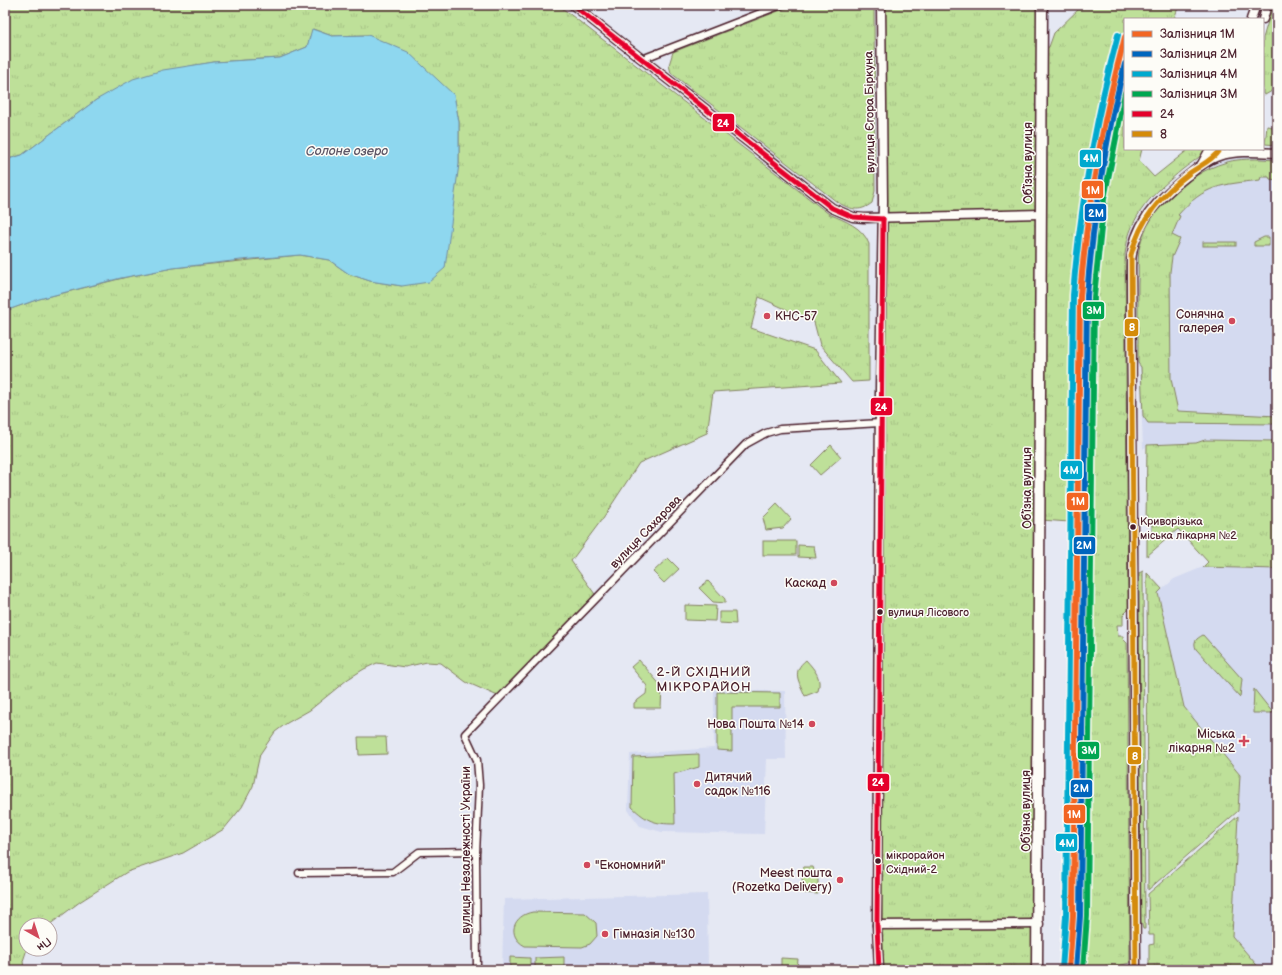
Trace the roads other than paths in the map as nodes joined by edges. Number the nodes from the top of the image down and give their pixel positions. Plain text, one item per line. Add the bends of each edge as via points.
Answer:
1 (573, 5) edge
2 (781, 5) edge
3 (881, 5) edge
4 (1042, 5) edge
5 (1256, 5) edge
6 (1267, 5) edge
7 (1251, 18) edge
8 (1263, 18) edge
9 (642, 59) junction
10 (1210, 150) edge
11 (1220, 150) edge
12 (1246, 150) edge
13 (1253, 153) junction
14 (1277, 153) edge
15 (1216, 157) junction
16 (1202, 165) junction
17 (1040, 214) junction
18 (883, 219) junction
19 (880, 423) junction
20 (465, 734) joint
21 (476, 851) junction
22 (299, 873) dead end
23 (1038, 924) junction
24 (877, 925) junction
25 (477, 970) edge
26 (879, 970) edge
27 (1037, 970) edge
28 (1136, 970) edge

1 - 9 street
2 - 9 street
3 - 18 street, вулиця Єгора Біркуна
4 - 17 main road, Обʼїзна вулиця
5 - 7 street
6 - 8 street
9 - 18 street via 832,208 853,217
10 - 16 street
11 - 15 street
12 - 13 street
13 - 14 street
13 - 15 street via 1233,152
15 - 16 street
16 - 28 street via 1164,194 1149,210 1136,235 1131,255
17 - 18 street
17 - 23 main road, Обʼїзна вулиця
18 - 19 street, вулиця Єгора Біркуна
19 - 20 street, вулиця Сахарова via 780,429 746,444
19 - 24 street
20 - 21 street, вулиця Незалежності України via 477,760 479,785
21 - 22 street via 420,852 393,872
21 - 25 street, вулиця Незалежності України
23 - 24 street
23 - 27 main road, Обʼїзна вулиця
24 - 26 street

